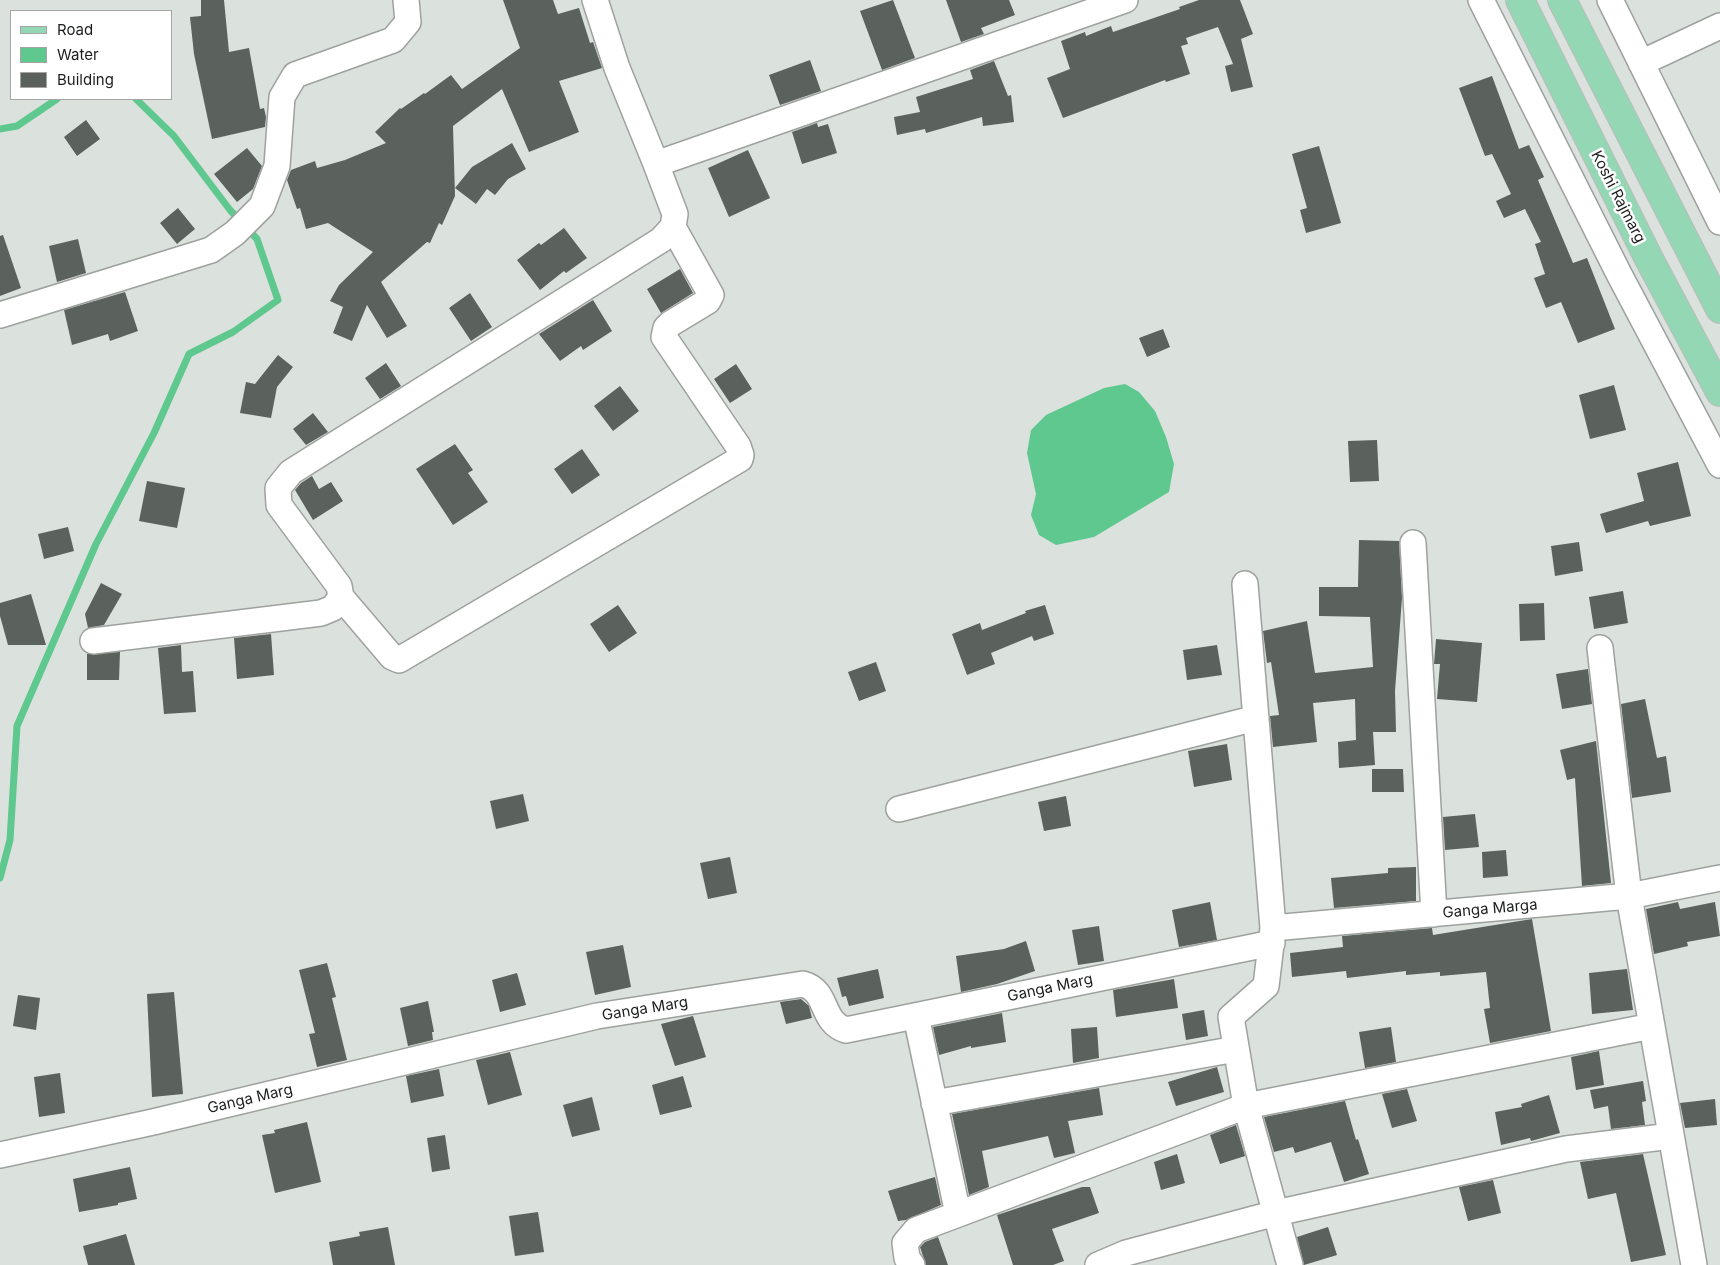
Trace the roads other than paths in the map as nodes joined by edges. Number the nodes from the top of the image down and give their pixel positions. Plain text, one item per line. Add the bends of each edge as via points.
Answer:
1 (406, 0) edge
2 (595, 0) edge
3 (1125, 0) edge
4 (1520, 0) edge
5 (1562, 0) edge
6 (1610, 0) edge
7 (1490, 3) edge
8 (1720, 26) edge
9 (1641, 62) junction
10 (656, 164) junction
11 (1720, 222) edge
12 (672, 227) junction
13 (1720, 309) edge
14 (0, 315) edge
15 (1720, 392) edge
16 (1720, 465) edge
17 (1413, 543) dead end
18 (1245, 584) dead end
19 (341, 597) junction
20 (93, 641) dead end
21 (1600, 648) dead end
22 (1256, 718) junction
23 (899, 809) dead end
24 (1720, 878) edge
25 (1629, 896) junction
26 (1434, 914) junction
27 (1272, 935) junction
28 (916, 1016) junction
29 (1652, 1026) junction
30 (1236, 1049) junction
31 (934, 1103) junction
32 (1246, 1106) junction
33 (1671, 1136) junction
34 (0, 1155) edge
35 (1276, 1213) junction
36 (958, 1214) junction
37 (912, 1265) edge
38 (1098, 1265) edge
39 (1290, 1265) edge
40 (1694, 1265) edge

1 - 14 street via 408,22 393,40 295,75 282,97 277,166 262,206 235,233 211,250
2 - 10 street via 617,68
3 - 10 street
4 - 15 main road, Koshi Rajmarg via 1649,259
5 - 13 main road
6 - 9 street
7 - 16 street via 1619,274
8 - 9 street
9 - 11 street
10 - 12 street via 675,214
12 - 19 street via 661,240 291,472 278,488 279,505 339,586
12 - 19 street via 710,295 708,301 670,324 664,337 738,446 740,459 399,660 392,657
17 - 26 street
18 - 22 street
19 - 20 street via 333,608 321,614
21 - 25 street
22 - 23 street
22 - 27 street
24 - 25 street, Ganga Marga
25 - 26 street, Ganga Marga
25 - 29 street
26 - 27 street, Ganga Marga
27 - 28 street, Ganga Marg
27 - 30 street via 1266,986 1231,1017
28 - 31 street
28 - 34 street, Ganga Marg via 846,1030 836,1027 830,1019 817,991 803,984 597,1016 153,1122
29 - 32 street
29 - 33 street
30 - 31 street
30 - 32 street
31 - 36 street
32 - 35 street
32 - 36 street
33 - 35 street via 1566,1149
33 - 40 street
35 - 38 street via 1126,1253
35 - 39 street
36 - 37 street via 916,1230 905,1244 907,1258

